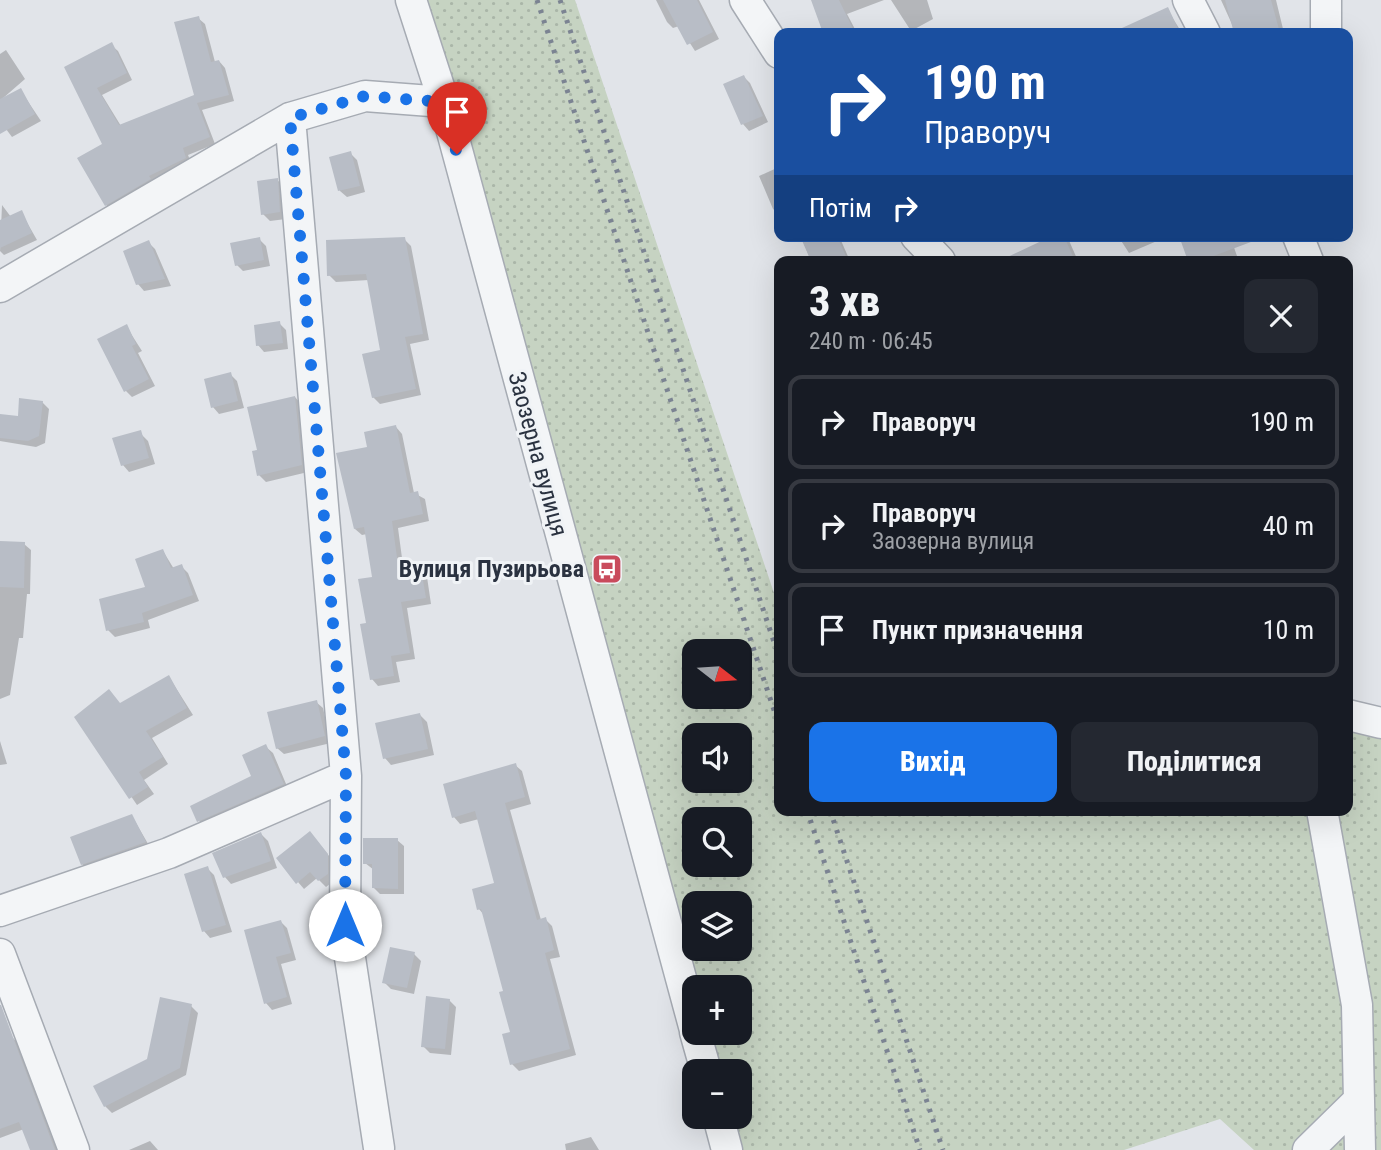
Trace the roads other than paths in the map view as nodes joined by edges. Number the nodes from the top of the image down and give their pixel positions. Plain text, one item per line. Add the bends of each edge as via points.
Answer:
1 (411, 0) edge
2 (745, 0) edge
3 (1188, 0) edge
4 (1326, 0) edge
5 (1202, 28) edge
6 (1326, 28) edge
7 (774, 45) edge
8 (443, 102) junction
9 (290, 118) junction
10 (922, 242) edge
11 (935, 256) edge
12 (0, 287) edge
13 (1353, 716) edge
14 (1381, 723) edge
15 (346, 776) junction
16 (1323, 816) edge
17 (0, 911) edge
18 (0, 954) edge
19 (682, 983) edge
20 (1359, 1100) junction
21 (721, 1129) edge
22 (379, 1149) edge
23 (74, 1150) edge
24 (727, 1150) edge
25 (1308, 1150) edge
26 (1360, 1150) edge

1 - 8 street, Заозерна вулиця
2 - 7 street
3 - 5 street
4 - 6 street
8 - 9 street via 365,96
8 - 19 street, Заозерна вулиця
9 - 12 street
9 - 15 street
10 - 11 street
13 - 14 street
15 - 17 street via 169,853
15 - 22 street via 345,925
16 - 20 street via 1357,1005
18 - 23 street
20 - 25 street
20 - 26 street
21 - 24 street

